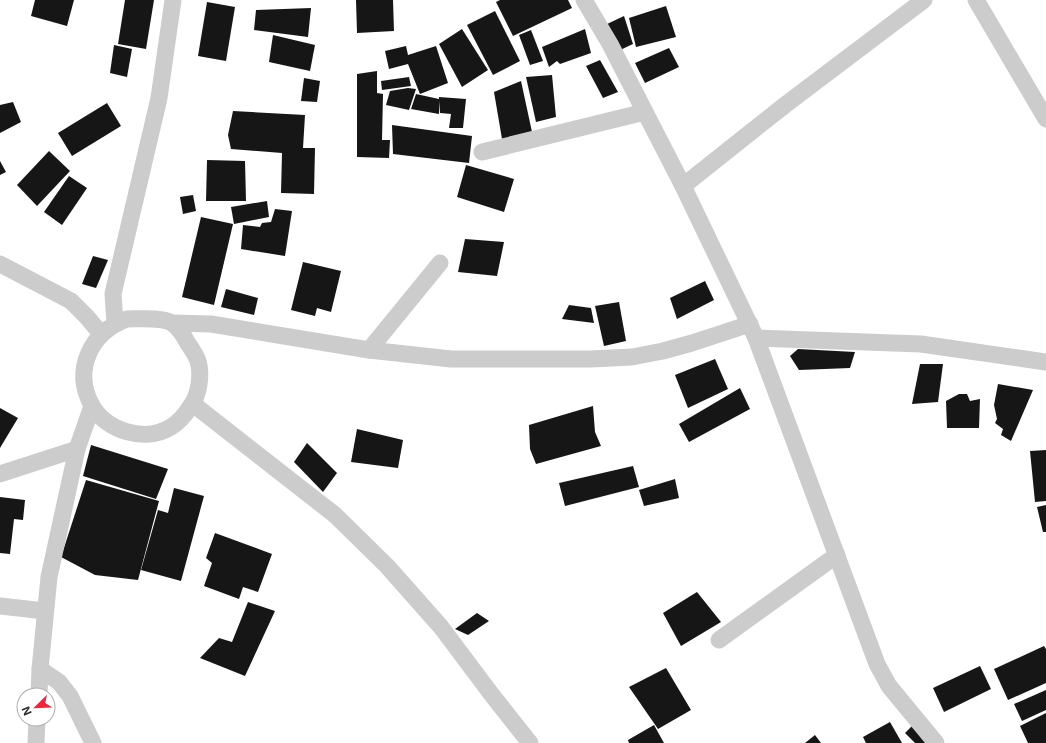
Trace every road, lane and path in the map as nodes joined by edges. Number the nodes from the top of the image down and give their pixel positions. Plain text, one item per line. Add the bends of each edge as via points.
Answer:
1 (173, 0) edge
2 (584, 0) edge
3 (924, 0) edge
4 (976, 0) edge
5 (645, 112) junction
6 (1046, 119) edge
7 (482, 152) dead end
8 (683, 186) junction
9 (440, 263) dead end
10 (0, 264) edge
11 (172, 323) junction
12 (115, 324) junction
13 (753, 331) junction
14 (101, 334) junction
15 (369, 350) junction
16 (1046, 362) edge
17 (193, 404) junction
18 (92, 406) junction
19 (77, 449) junction
20 (0, 474) edge
21 (836, 555) junction
22 (0, 606) edge
23 (45, 611) junction
24 (719, 640) dead end
25 (40, 669) junction
26 (39, 687) edge
27 (37, 727) edge
28 (36, 743) edge
29 (93, 743) edge
30 (530, 743) edge
31 (936, 743) edge

1 - 12 street via 159,98 113,294
2 - 5 street
3 - 8 street via 784,105
4 - 6 street
5 - 7 street
5 - 8 street
8 - 13 street
9 - 15 street
10 - 14 street via 71,301
11 - 12 street via 157,319 127,319
11 - 15 street via 211,324
11 - 17 street via 183,335 198,361 200,377
12 - 14 street
13 - 15 street via 632,357 451,359
13 - 16 street via 921,344
13 - 21 street
14 - 18 street via 86,360 84,375 86,392
17 - 18 street via 171,427 142,435 112,426
17 - 30 street via 335,515 387,566 441,627
18 - 19 street
19 - 20 street
19 - 23 street via 49,577
21 - 24 street
21 - 31 street via 877,664 889,686
22 - 23 street
23 - 25 street
25 - 26 street
25 - 29 street via 59,682 70,696
27 - 28 street

